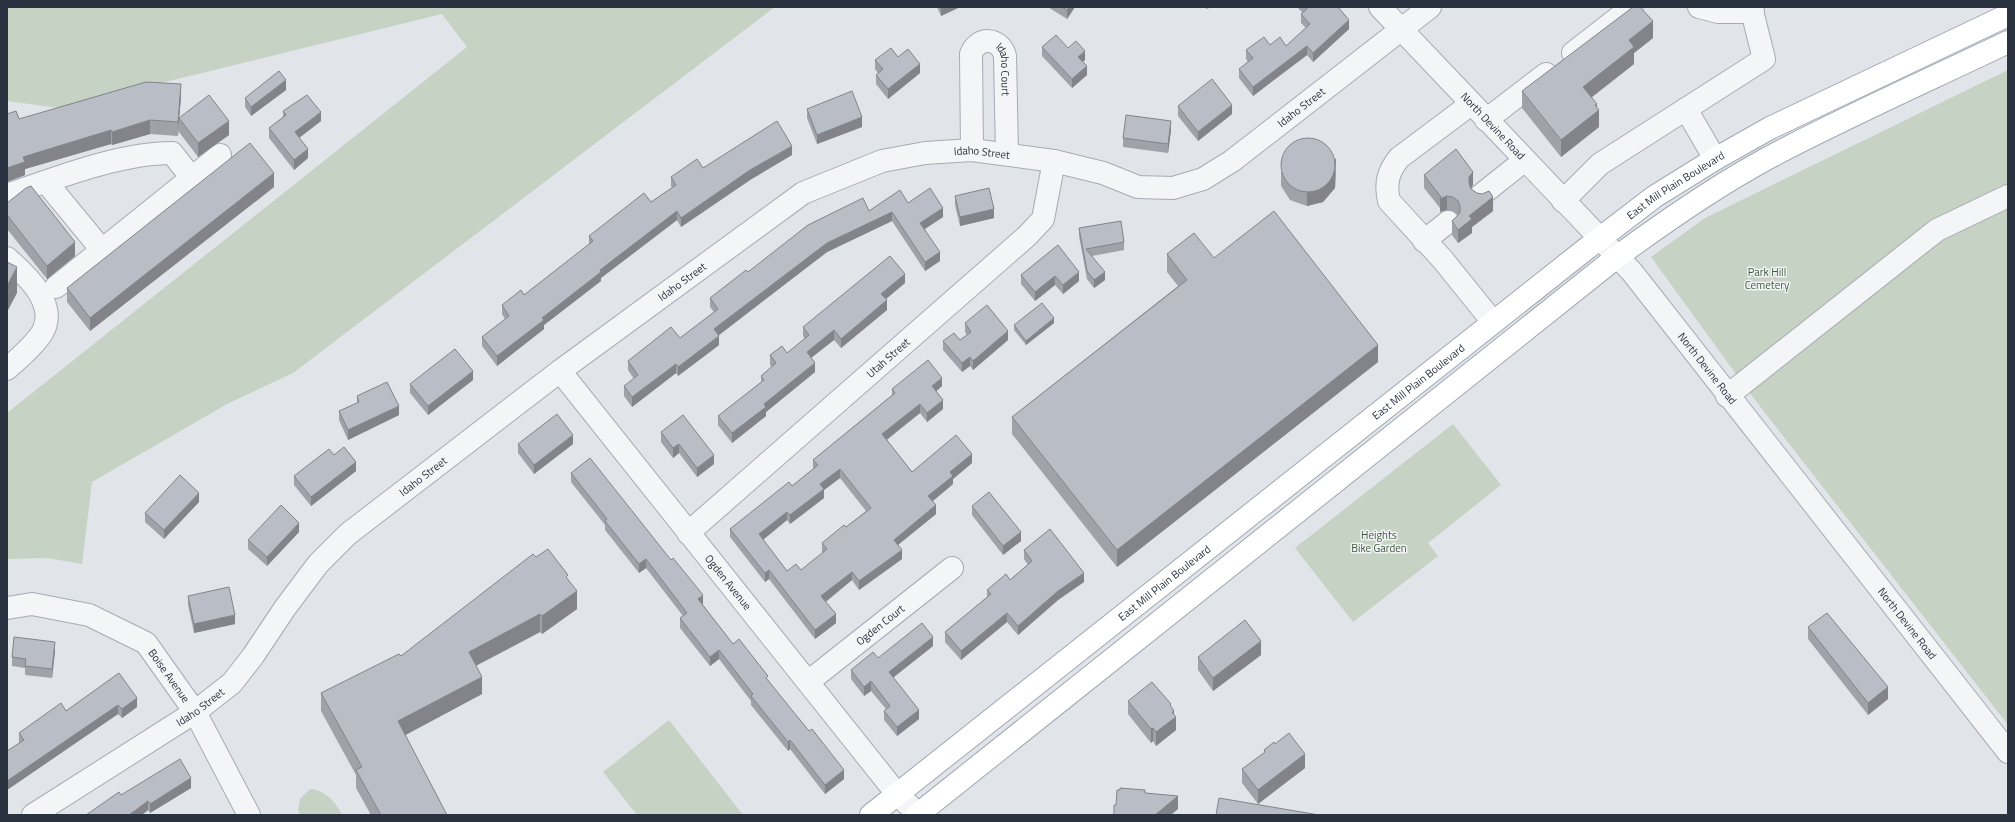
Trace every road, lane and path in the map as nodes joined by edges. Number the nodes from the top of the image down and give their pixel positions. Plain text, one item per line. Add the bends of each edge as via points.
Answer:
1 (1380, 7) edge
2 (1430, 7) edge
3 (1632, 7) edge
4 (1699, 7) edge
5 (1752, 9) edge
6 (2008, 15) edge
7 (1401, 29) junction
8 (2008, 42) edge
9 (1471, 104) junction
10 (1686, 109) junction
11 (1486, 120) junction
12 (972, 150) junction
13 (1007, 154) junction
14 (220, 155) dead end
15 (1715, 159) junction
16 (1525, 160) junction
17 (1054, 161) junction
18 (191, 177) junction
19 (46, 182) junction
20 (7, 195) edge
21 (1481, 195) edge
22 (2008, 196) edge
23 (1563, 201) junction
24 (1448, 222) dead end
25 (1600, 238) junction
26 (1424, 241) junction
27 (102, 250) junction
28 (1618, 256) junction
29 (7, 258) edge
30 (56, 287) dead end
31 (1493, 322) junction
32 (1470, 341) junction
33 (7, 369) edge
34 (560, 371) junction
35 (1727, 396) junction
36 (1328, 454) junction
37 (1367, 457) junction
38 (688, 533) junction
39 (1241, 557) junction
40 (952, 568) dead end
41 (7, 608) edge
42 (808, 682) junction
43 (195, 712) junction
44 (2008, 752) edge
45 (897, 794) junction
46 (33, 815) edge
47 (249, 815) edge
48 (871, 815) edge
49 (915, 815) edge

1 - 7 street, North Devine Road
2 - 7 street, Idaho Street
3 - 11 street
4 - 5 street via 1718,12
5 - 10 street via 1764,59
6 - 15 main road, East Mill Plain Boulevard via 1770,128
7 - 9 street, North Devine Road
7 - 17 street, Idaho Street via 1232,161 1203,178 1173,188 1138,187 1103,173
8 - 28 main road via 1789,147 1673,216
9 - 11 street, North Devine Road
9 - 26 street via 1399,158 1387,178 1389,201
10 - 15 street
10 - 23 street via 1600,164
11 - 16 street, North Devine Road
12 - 13 street, Idaho Street
12 - 13 street, Idaho Court via 971,54 976,45 991,41 1000,46 1005,56
12 - 34 street, Idaho Street via 925,153 882,161 803,193
13 - 17 street, Idaho Street
14 - 18 street
15 - 25 main road, East Mill Plain Boulevard via 1654,197
16 - 21 street
16 - 23 street, North Devine Road
17 - 38 street, Utah Street via 1042,219 1027,236
18 - 19 street via 172,153 152,153
18 - 27 street
19 - 20 street
19 - 27 street
22 - 35 street via 1937,230
23 - 25 street, North Devine Road
24 - 26 street
25 - 28 street, North Devine Road
25 - 31 main road, East Mill Plain Boulevard
26 - 31 street via 1443,260
27 - 30 street
28 - 35 street, North Devine Road
28 - 37 main road
29 - 33 street via 41,295 46,307 43,332
31 - 32 main road, East Mill Plain Boulevard
32 - 36 main road, East Mill Plain Boulevard
32 - 37 main road via 1455,368 1369,437 1364,445
34 - 38 street, Ogden Avenue
34 - 43 street, Idaho Street via 348,534 318,564 232,683
35 - 44 street, North Devine Road
36 - 39 main road via 1311,483 1237,544
36 - 45 main road, East Mill Plain Boulevard
37 - 39 main road
38 - 42 street, Ogden Avenue
39 - 49 main road
40 - 42 street, Ogden Court
41 - 43 street, Boise Avenue via 32,604 89,615 146,643
42 - 45 street, Ogden Avenue
43 - 46 street, Idaho Street
43 - 47 street, Boise Avenue
45 - 48 main road, East Mill Plain Boulevard
45 - 49 street, Ogden Avenue

